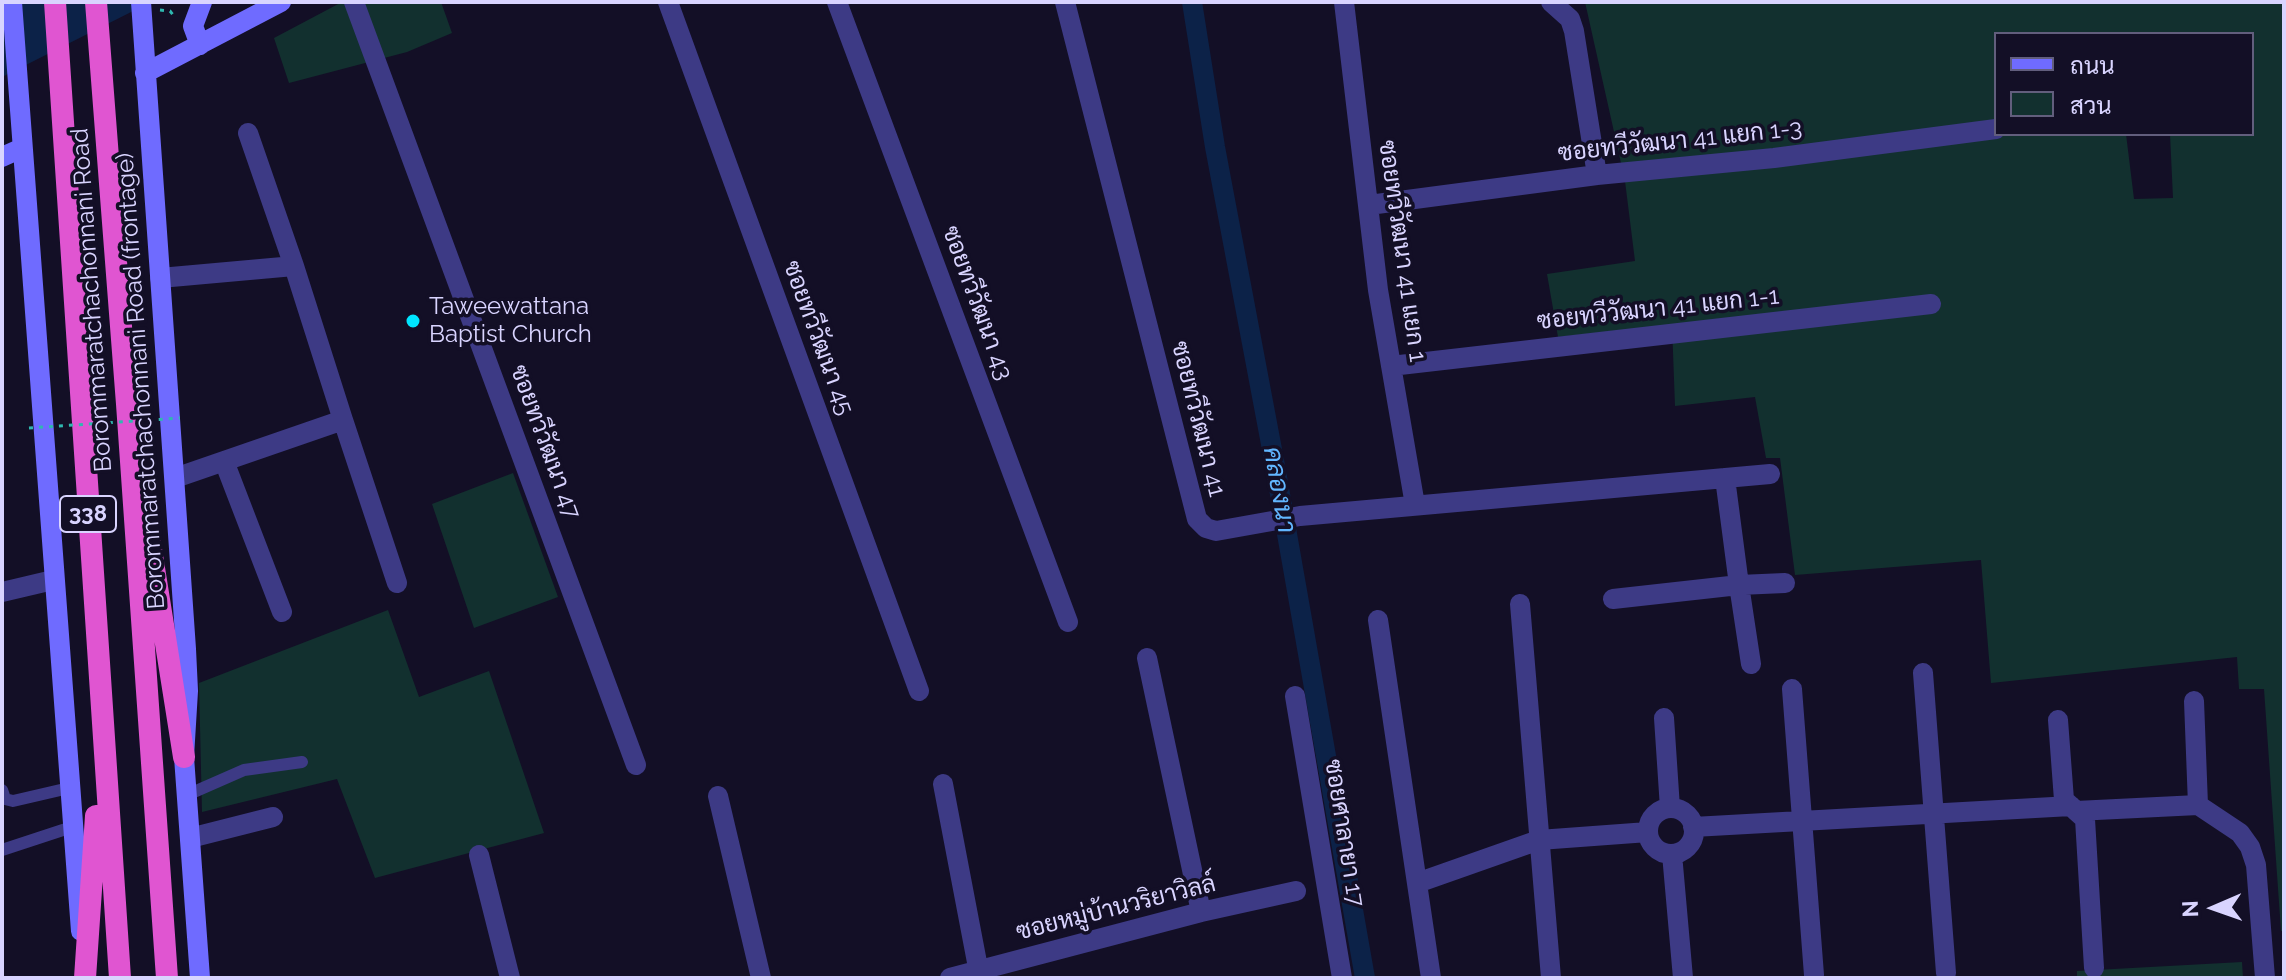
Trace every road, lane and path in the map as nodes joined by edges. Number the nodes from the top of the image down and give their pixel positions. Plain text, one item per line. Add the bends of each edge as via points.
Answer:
1 (12, 2) edge
2 (55, 2) edge
3 (96, 2) edge
4 (174, 2) edge
5 (202, 2) edge
6 (281, 2) edge
7 (354, 2) edge
8 (668, 2) edge
9 (837, 2) edge
10 (1065, 2) edge
11 (1344, 2) edge
12 (1551, 2) edge
13 (141, 4) edge
14 (170, 11) dead end
15 (200, 45) junction
16 (145, 73) junction
17 (11, 115) edge
18 (1994, 129) edge
19 (248, 133) dead end
20 (22, 148) junction
21 (2, 157) edge
22 (1597, 175) junction
23 (1369, 205) junction
24 (294, 266) junction
25 (160, 278) junction
26 (1931, 304) dead end
27 (1391, 366) junction
28 (127, 404) junction
29 (180, 418) dead end
30 (343, 420) junction
31 (29, 428) dead end
32 (224, 461) junction
33 (1770, 474) dead end
34 (175, 478) junction
35 (1725, 478) junction
36 (1415, 505) junction
37 (53, 580) junction
38 (397, 583) dead end
39 (1785, 583) dead end
40 (1739, 585) junction
41 (2, 592) edge
42 (1613, 599) dead end
43 (1520, 604) dead end
44 (282, 612) dead end
45 (1378, 620) dead end
46 (1068, 622) dead end
47 (1147, 658) dead end
48 (1751, 664) dead end
49 (1923, 673) dead end
50 (1792, 689) dead end
51 (919, 691) dead end
52 (1295, 696) dead end
53 (2194, 701) dead end
54 (1664, 718) dead end
55 (2058, 720) dead end
56 (102, 736) junction
57 (184, 757) junction
58 (302, 762) dead end
59 (636, 765) dead end
60 (943, 784) dead end
61 (69, 788) junction
62 (2, 790) edge
63 (187, 795) junction
64 (718, 796) dead end
65 (2198, 805) junction
66 (1670, 808) junction
67 (2074, 808) junction
68 (1933, 814) junction
69 (273, 817) dead end
70 (1803, 821) junction
71 (72, 827) junction
72 (1693, 827) junction
73 (1648, 832) junction
74 (190, 838) junction
75 (1539, 840) junction
76 (2, 850) edge
77 (1672, 854) junction
78 (479, 855) dead end
79 (1417, 883) junction
80 (1296, 891) dead end
81 (1201, 912) junction
82 (2094, 968) dead end
83 (1946, 973) dead end
84 (980, 974) edge
85 (1814, 975) dead end
86 (85, 978) edge
87 (120, 978) edge
88 (167, 978) edge
89 (200, 978) edge
90 (510, 978) edge
91 (761, 978) edge
92 (950, 978) edge
93 (1342, 978) edge
94 (1431, 978) edge
95 (1551, 978) edge
96 (1683, 978) edge
97 (2265, 978) edge

1 - 17 main road, 338 via 16,65
2 - 56 highway, Borommaratchachonnani Road / 338
3 - 28 highway, Borommaratchachonnani Road / 338
4 - 14 path
5 - 15 main road via 193,26
6 - 15 main road
7 - 59 street, ซอยทวีวัฒนา 47
8 - 51 street, ซอยทวีวัฒนา 45
9 - 46 street, ซอยทวีวัฒนา 43
10 - 36 street, ซอยทวีวัฒนา 41 via 1197,519 1216,531
11 - 23 street, ซอยทวีวัฒนา 41 แยก 1
12 - 22 street via 1570,19 1574,31
13 - 16 main road, Borommaratchachonnani Road (frontage)
15 - 16 main road
16 - 25 main road, Borommaratchachonnani Road (frontage)
17 - 20 main road, 338
18 - 22 street, ซอยทวีวัฒนา 41 แยก 1-3
19 - 24 street
20 - 21 main road
20 - 37 main road, 338
22 - 23 street, ซอยทวีวัฒนา 41 แยก 1-3
23 - 27 street, ซอยทวีวัฒนา 41 แยก 1
24 - 25 street
24 - 30 street
25 - 34 main road, Borommaratchachonnani Road (frontage)
26 - 27 street, ซอยทวีวัฒนา 41 แยก 1-1
27 - 36 street, ซอยทวีวัฒนา 41 แยก 1
28 - 57 highway
28 - 88 highway, Borommaratchachonnani Road / 338
29 - 31 path, bridge
30 - 32 street
30 - 38 street
32 - 34 street
32 - 44 street
33 - 35 street, ซอยทวีวัฒนา 41
34 - 57 main road, Borommaratchachonnani Road (frontage) via 188,691
35 - 36 street, ซอยทวีวัฒนา 41
35 - 40 street
37 - 41 street
37 - 61 main road, 338
39 - 40 street
40 - 42 street
40 - 48 street
43 - 75 street
45 - 79 street
47 - 81 street
49 - 68 street
50 - 70 street
52 - 93 street, ซอยศาลายา 17
53 - 65 street
54 - 66 street
55 - 67 street via 2064,800
56 - 86 highway
56 - 87 highway, Borommaratchachonnani Road / 338
57 - 63 main road
58 - 63 lane via 244,770
60 - 84 street
61 - 62 lane via 13,801 5,799
61 - 71 main road, 338
63 - 74 main road
64 - 91 street
65 - 67 street
65 - 97 street via 2240,833 2250,847
66 - 72 street via 1685,813
66 - 73 street via 1652,818
67 - 68 street
67 - 82 street via 2085,819
68 - 70 street
68 - 83 street
69 - 74 street
70 - 72 street
70 - 85 street
71 - 76 lane
71 - 86 main road, 338
72 - 77 street via 1686,849
73 - 75 street
73 - 77 street via 1658,850
74 - 89 main road
75 - 79 street
75 - 95 street
77 - 96 street
78 - 90 street
79 - 94 street
80 - 81 street, ซอยหมู่บ้านวริยาวิลล์
81 - 84 street, ซอยหมู่บ้านวริยาวิลล์
84 - 92 street, ซอยหมู่บ้านวริยาวิลล์

